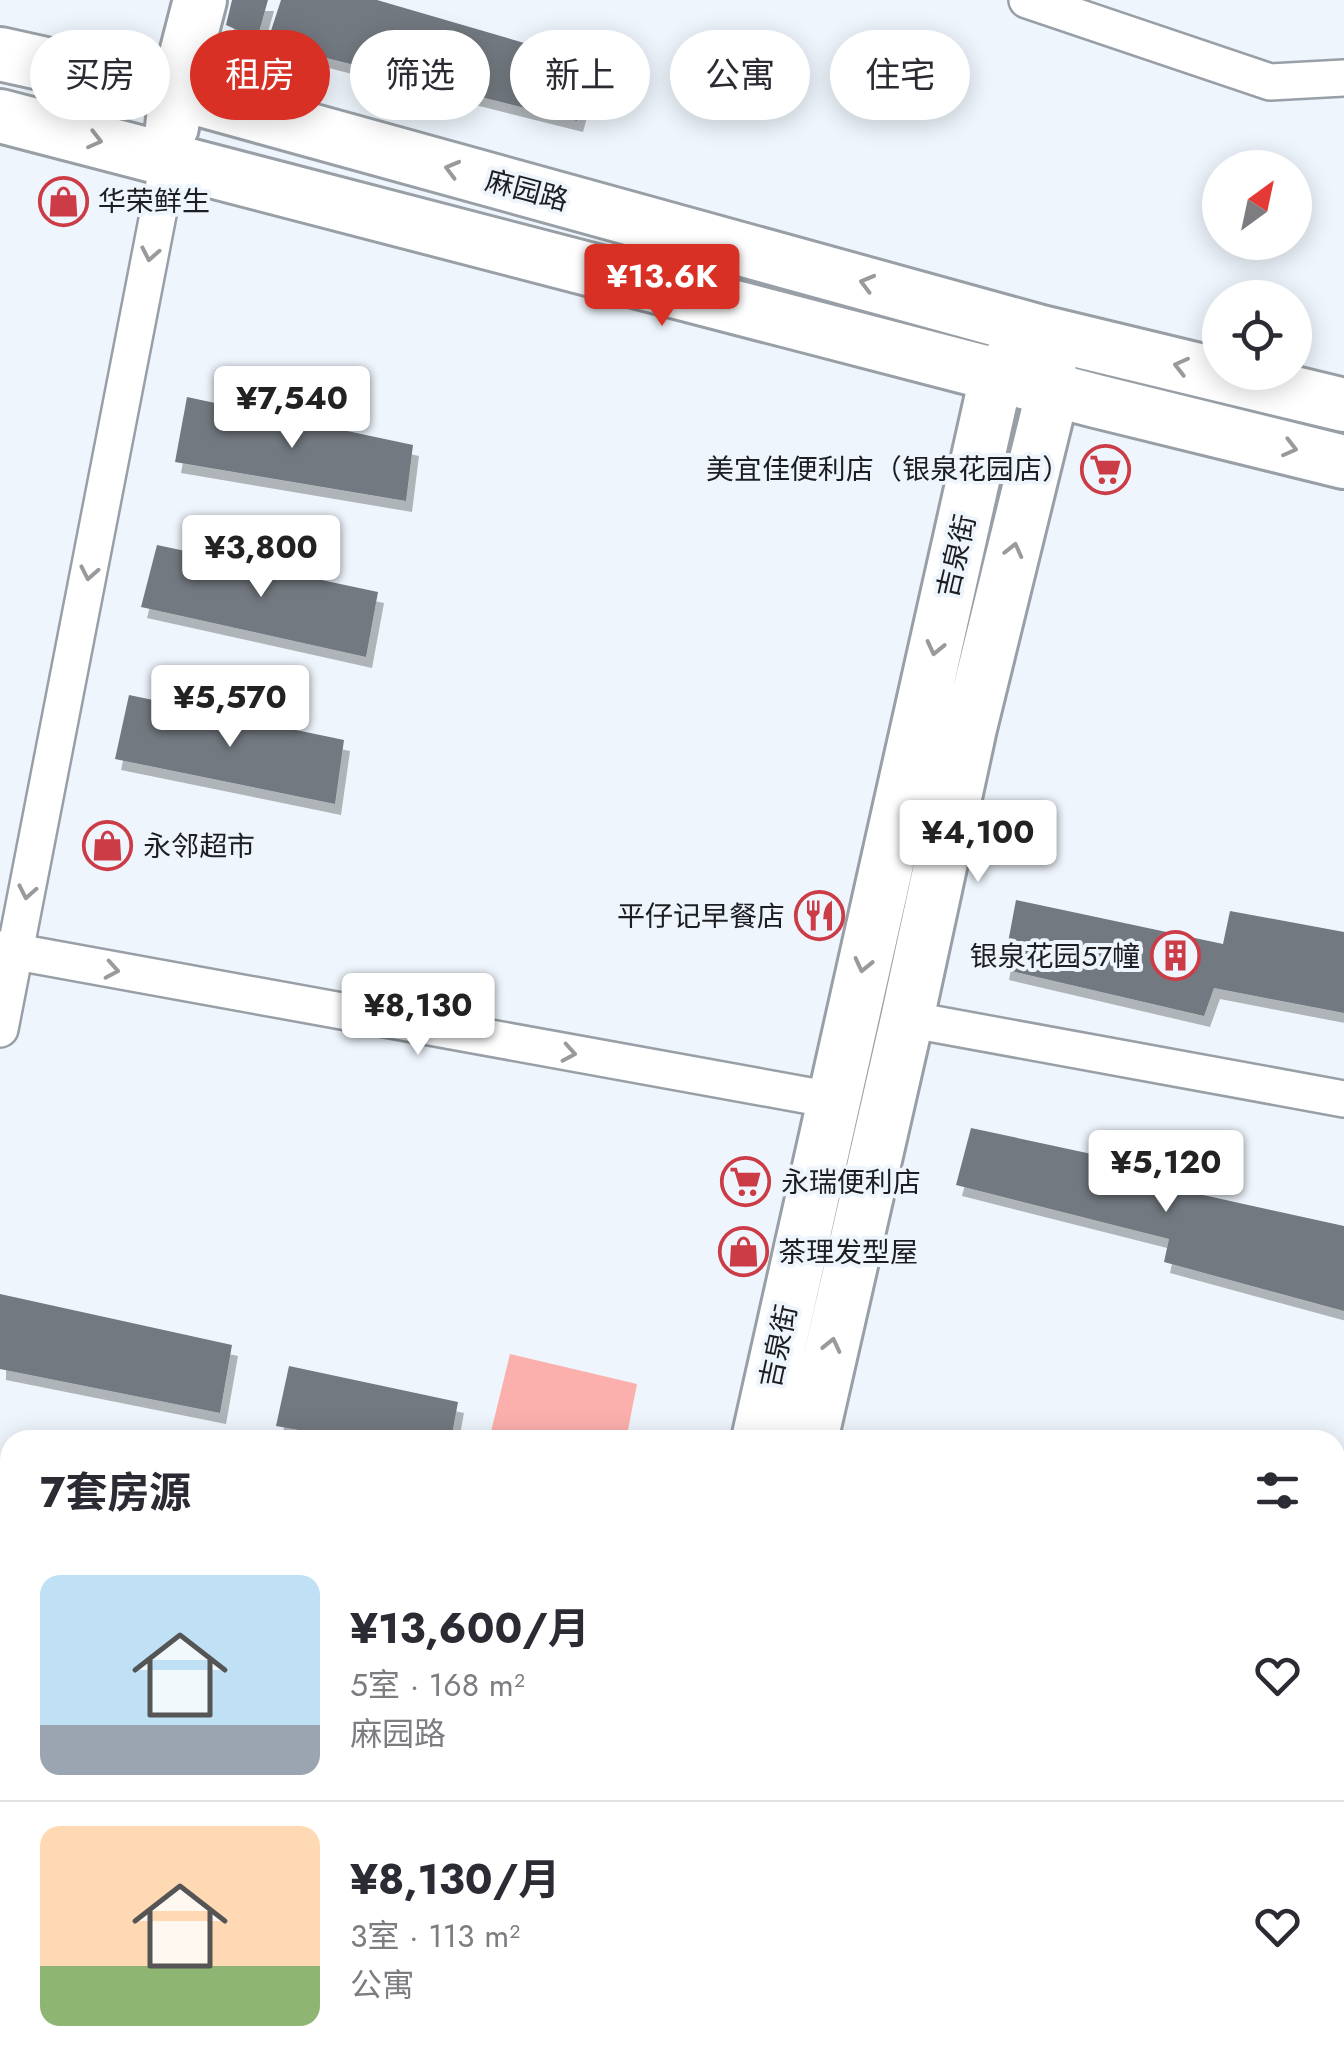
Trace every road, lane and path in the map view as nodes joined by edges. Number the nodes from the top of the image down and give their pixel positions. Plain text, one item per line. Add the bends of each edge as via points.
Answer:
1 (200, 0) edge
2 (1028, 0) edge
3 (0, 54) edge
4 (1344, 78) edge
5 (176, 93) junction
6 (0, 116) edge
7 (169, 158) junction
8 (1042, 332) junction
9 (996, 374) junction
10 (1053, 390) junction
11 (1344, 405) edge
12 (1344, 462) edge
13 (8, 951) edge
14 (907, 1018) junction
15 (0, 1028) edge
16 (1344, 1099) edge
17 (832, 1100) junction
18 (760, 1430) edge
19 (813, 1430) edge

1 - 5 street
2 - 4 street via 1270,82
3 - 5 street, 麻园路
5 - 7 street
8 -> 5 street, 麻园路
6 -> 7 street
7 - 9 street
7 -> 13 street
8 - 9 street
8 - 10 street, 吉泉街
11 -> 8 street, 麻园路
9 - 10 street
9 -> 17 street, 吉泉街
10 -> 12 street
14 -> 10 street, 吉泉街
13 - 15 street
13 -> 17 street
14 - 16 street
19 -> 14 street, 吉泉街
17 - 18 street, 吉泉街

